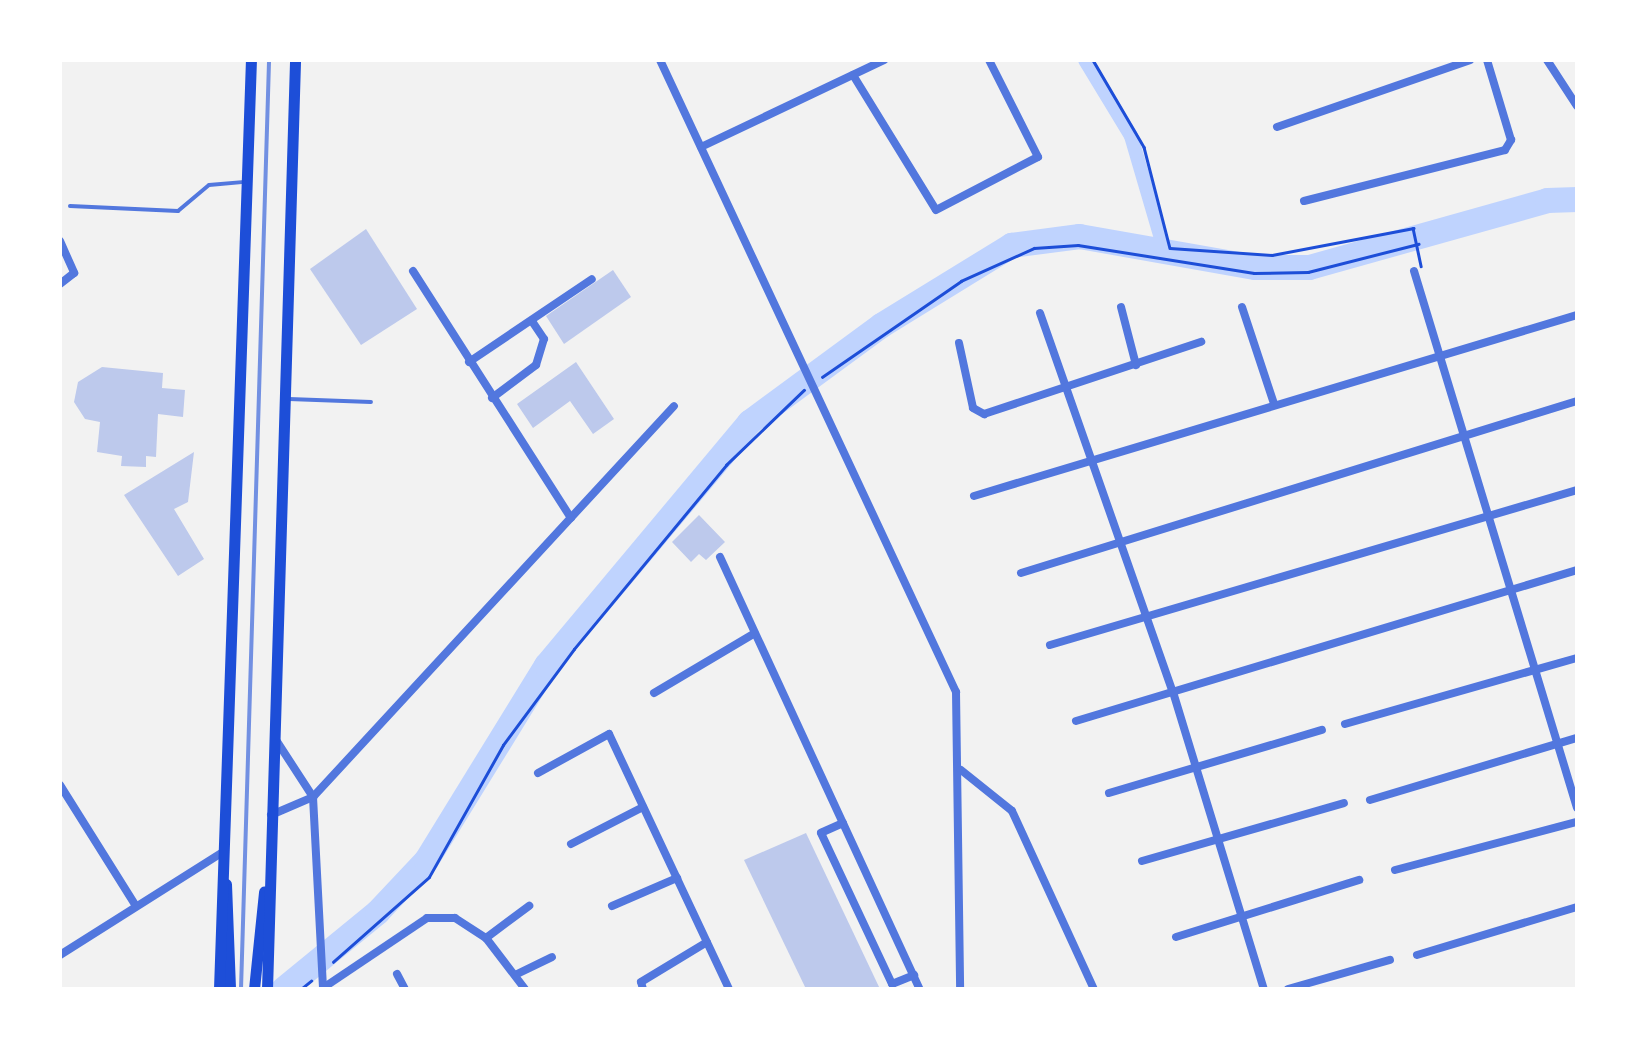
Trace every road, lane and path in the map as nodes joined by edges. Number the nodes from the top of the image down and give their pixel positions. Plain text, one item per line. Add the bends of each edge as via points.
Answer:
1 (252, 60) edge
2 (295, 60) edge
3 (660, 60) edge
4 (884, 60) edge
5 (989, 60) edge
6 (1093, 60) edge
7 (1470, 60) edge
8 (1486, 60) edge
9 (1547, 60) edge
10 (853, 75) junction
11 (1577, 106) edge
12 (1277, 127) dead end
13 (701, 147) junction
14 (247, 182) junction
15 (1304, 201) dead end
16 (70, 206) dead end
17 (60, 241) edge
18 (1418, 244) junction
19 (1170, 248) junction
20 (1172, 261) junction
21 (1414, 271) joint
22 (412, 272) dead end
23 (592, 279) dead end
24 (64, 283) edge
25 (1121, 307) dead end
26 (1242, 307) dead end
27 (1040, 313) dead end
28 (1577, 316) edge
29 (532, 321) junction
30 (1201, 342) dead end
31 (959, 343) dead end
32 (1441, 355) junction
33 (468, 362) junction
34 (1136, 365) junction
35 (1064, 388) junction
36 (284, 398) junction
37 (492, 398) junction
38 (1577, 401) edge
39 (371, 402) dead end
40 (1274, 404) junction
41 (674, 406) dead end
42 (1464, 432) junction
43 (1088, 458) junction
44 (1577, 490) edge
45 (974, 496) dead end
46 (1489, 514) junction
47 (571, 518) junction
48 (1119, 540) junction
49 (720, 558) dead end
50 (1577, 570) edge
51 (1021, 573) dead end
52 (1511, 589) junction
53 (1146, 616) junction
54 (755, 633) junction
55 (1050, 645) dead end
56 (1577, 658) edge
57 (1536, 670) junction
58 (1173, 692) junction
59 (654, 693) dead end
60 (1076, 721) dead end
61 (1345, 724) dead end
62 (1322, 730) dead end
63 (273, 736) junction
64 (1577, 738) edge
65 (1558, 744) junction
66 (1196, 767) junction
67 (961, 770) junction
68 (538, 773) dead end
69 (60, 785) edge
70 (1109, 793) dead end
71 (313, 797) junction
72 (1370, 800) dead end
73 (1344, 803) dead end
74 (643, 807) junction
75 (1577, 808) edge
76 (271, 815) junction
77 (1577, 822) edge
78 (843, 823) junction
79 (1218, 839) junction
80 (571, 844) dead end
81 (224, 852) junction
82 (1142, 862) dead end
83 (223, 868) junction
84 (270, 869) junction
85 (1396, 870) dead end
86 (676, 878) junction
87 (1359, 880) dead end
88 (136, 906) junction
89 (529, 906) dead end
90 (612, 906) dead end
91 (1577, 907) edge
92 (1242, 916) junction
93 (1176, 937) dead end
94 (486, 938) junction
95 (707, 942) junction
96 (60, 955) edge
97 (1417, 955) dead end
98 (552, 957) dead end
99 (1390, 960) dead end
100 (322, 971) junction
101 (397, 974) dead end
102 (914, 974) junction
103 (515, 975) junction
104 (255, 985) edge
105 (323, 988) edge
106 (218, 989) edge
107 (230, 989) edge
108 (267, 989) edge
109 (301, 989) edge
110 (406, 989) edge
111 (525, 989) edge
112 (643, 989) edge
113 (729, 989) edge
114 (920, 989) edge
115 (960, 989) edge
116 (1094, 989) edge
117 (1264, 989) edge
118 (1288, 989) edge

1 - 14 main road
2 - 36 main road
3 - 13 street
4 - 10 street
5 - 10 street via 1038,157 936,210
6 - 19 path via 1144,147
7 - 12 street
8 - 15 street via 1511,140 1505,150
9 - 11 street
10 - 13 street
13 - 67 street via 956,692
14 - 16 lane via 208,185 178,211
14 - 81 main road
17 - 24 street via 74,270
18 - 19 path via 1413,228 1272,255
18 - 20 path via 1308,272 1254,273
18 - 21 path via 1424,264
19 - 20 path
20 - 100 path via 1078,245 1034,248 961,281 788,402 684,514 550,681 502,745 429,877
21 - 32 street
22 - 33 street
23 - 29 street
25 - 34 street
26 - 40 street
27 - 35 street
28 - 32 street
29 - 33 street
29 - 37 street via 544,339 536,365
30 - 34 street
31 - 35 street via 978,412
32 - 40 street
32 - 42 street
33 - 37 street
34 - 35 street
35 - 43 street
36 - 39 lane
36 - 63 main road
37 - 47 street
38 - 42 street
40 - 43 street
41 - 47 street
42 - 46 street
42 - 48 street
43 - 45 street
43 - 48 street
44 - 46 street
46 - 52 street
46 - 53 street
47 - 71 street
48 - 51 street
48 - 53 street
49 - 54 street
50 - 52 street
52 - 57 street
52 - 58 street
53 - 55 street
53 - 58 street
54 - 59 street
54 - 78 street
56 - 57 street
57 - 61 street
57 - 65 street
58 - 60 street
58 - 66 street
62 - 66 street
63 - 71 street
63 - 76 main road
64 - 65 street
65 - 72 street
65 - 75 street
66 - 70 street
66 - 79 street
67 - 115 street
67 - 116 street via 1012,811
68 - 74 street via 609,734
69 - 88 street
71 - 76 street
71 - 100 street
73 - 79 street
74 - 80 street
74 - 86 street
76 - 84 main road
77 - 85 street
78 - 102 street
78 - 102 street via 821,834 892,984
79 - 82 street
79 - 92 street
81 - 83 main road
81 - 88 street
83 - 106 main road
83 - 107 main road via 231,914
84 - 104 main road
84 - 108 main road
86 - 90 street
86 - 95 street
87 - 92 street
88 - 96 street
89 - 94 street
91 - 97 street
92 - 93 street
92 - 117 street
94 - 103 street
94 - 105 street via 455,918 427,918
95 - 112 street via 641,982
95 - 113 street
98 - 103 street
99 - 118 street
100 - 105 street
100 - 109 path
101 - 110 street
102 - 114 street
103 - 111 street

